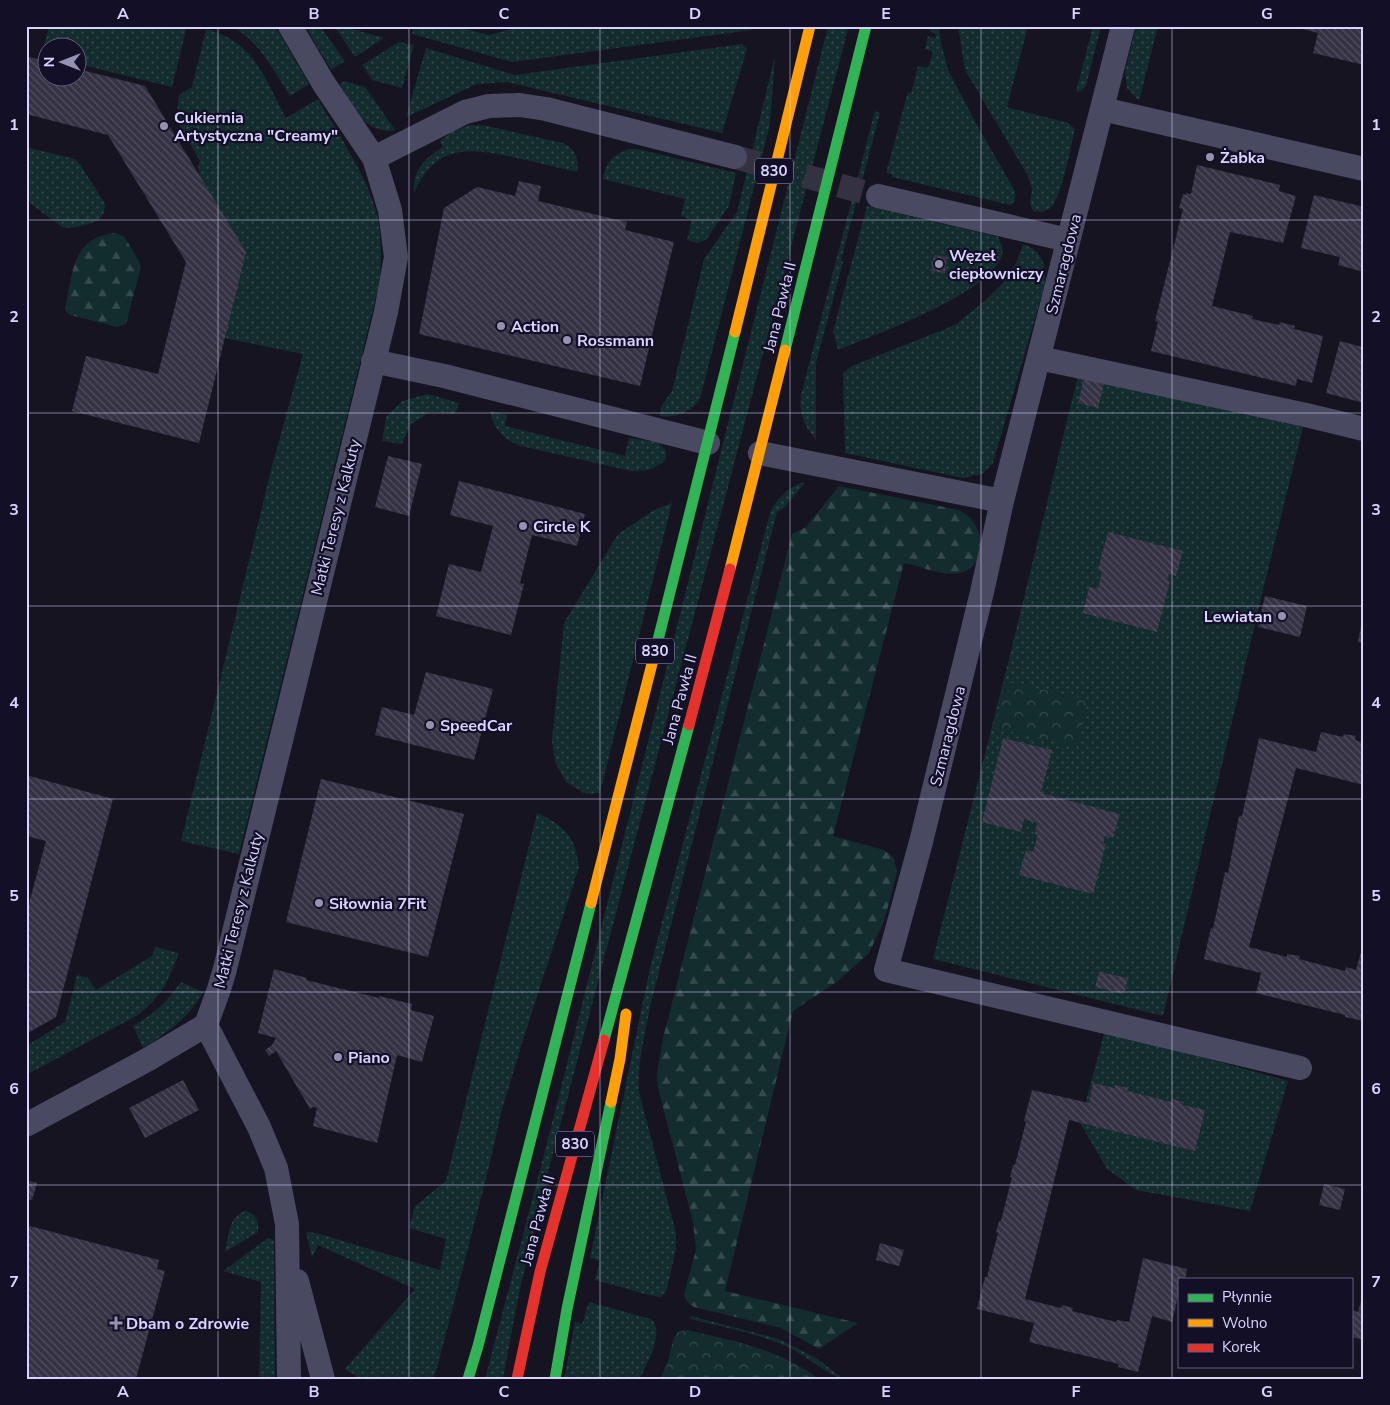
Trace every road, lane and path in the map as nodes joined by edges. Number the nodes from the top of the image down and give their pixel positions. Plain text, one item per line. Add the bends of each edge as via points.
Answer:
1 (290, 26) edge
2 (810, 26) edge
3 (866, 26) edge
4 (1123, 26) edge
5 (1102, 108) junction
6 (735, 157) tunnel mouth
7 (374, 158) junction
8 (1364, 169) edge
9 (878, 196) tunnel mouth
10 (1068, 240) junction
11 (1039, 358) junction
12 (374, 361) junction
13 (1364, 429) edge
14 (708, 443) junction
15 (760, 452) junction
16 (1002, 501) junction
17 (640, 911) junction
18 (206, 1025) junction
19 (1300, 1068) dead end
20 (26, 1124) edge
21 (288, 1249) junction
22 (289, 1379) edge
23 (323, 1379) edge
24 (468, 1379) edge
25 (517, 1379) edge
26 (555, 1379) edge

1 - 7 street, Matki Teresy z Kalkuty
2 - 14 main road, Jana Pawła II / 830
3 - 15 main road, Jana Pawła II / 830
4 - 5 street, Szmaragdowa
5 - 8 street
5 - 10 street, Szmaragdowa
6 - 7 street via 520,105 489,106 464,112
7 - 12 street, Matki Teresy z Kalkuty via 390,210 396,257
9 - 10 street
10 - 11 street, Szmaragdowa
11 - 13 street
11 - 16 street, Szmaragdowa
12 - 14 street
12 - 18 street, Matki Teresy z Kalkuty via 219,989
14 - 24 main road, Jana Pawła II / 830
15 - 16 street
15 - 17 main road, Jana Pawła II / 830
16 - 19 street, Szmaragdowa via 961,682 886,970
17 - 25 main road, Jana Pawła II / 830 via 544,1252
17 - 26 main road via 620,1059 566,1309
18 - 20 street
18 - 21 street via 259,1127 276,1168 287,1224
21 - 22 street
21 - 23 street

